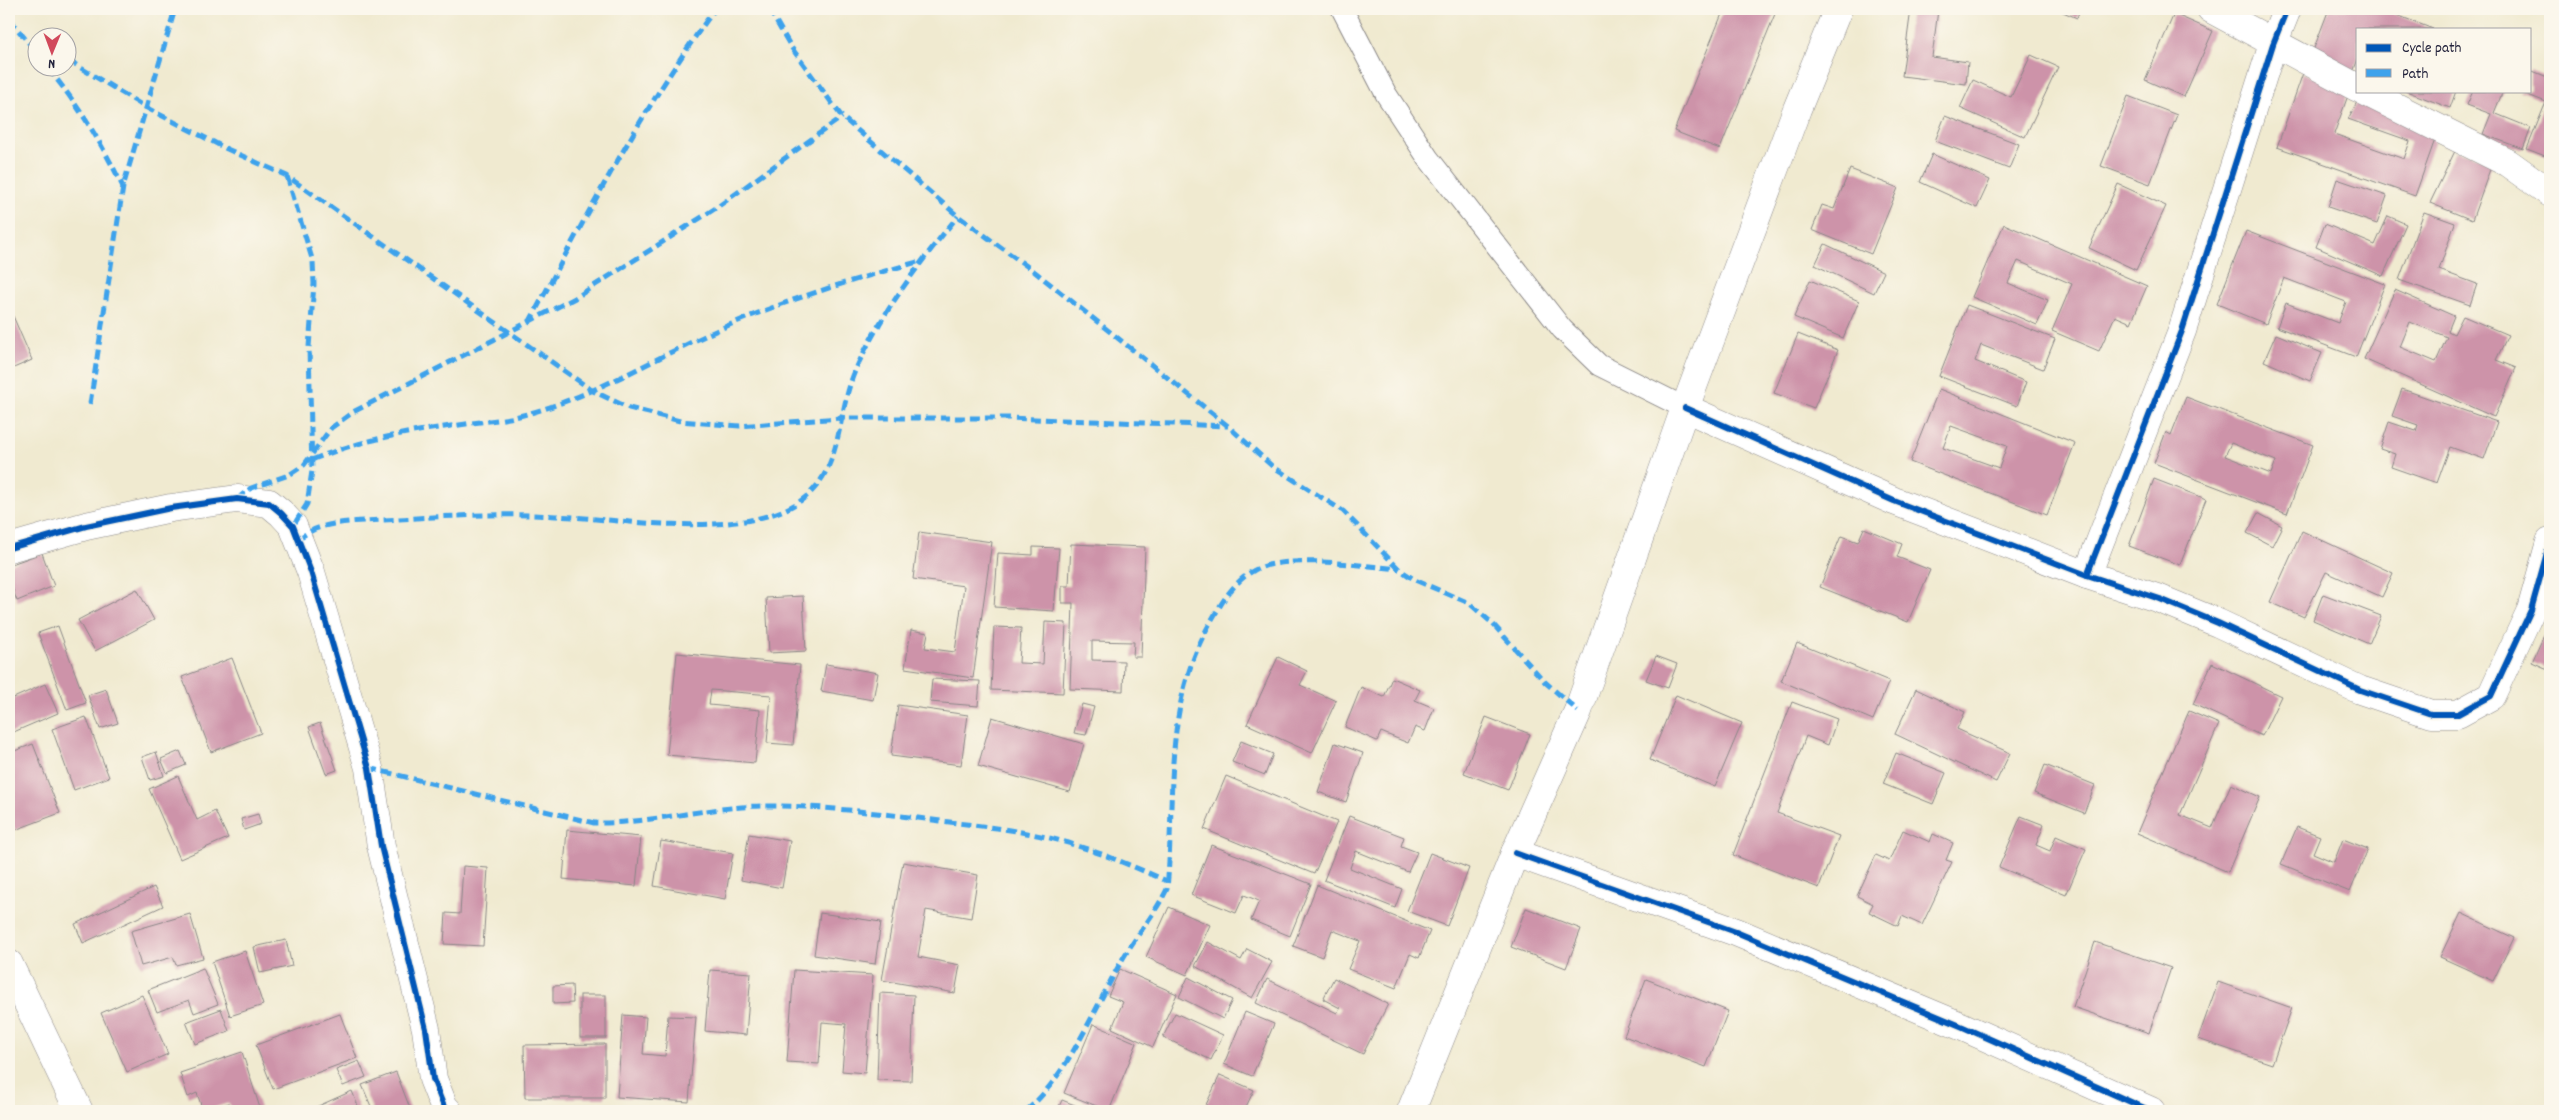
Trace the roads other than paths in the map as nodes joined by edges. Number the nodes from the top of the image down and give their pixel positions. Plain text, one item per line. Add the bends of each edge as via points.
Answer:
1 (1342, 9) edge
2 (1838, 9) edge
3 (2211, 9) edge
4 (2287, 9) edge
5 (2273, 44) junction
6 (2356, 87) edge
7 (2366, 92) edge
8 (2550, 192) edge
9 (1685, 408) junction
10 (2550, 542) edge
11 (9, 548) edge
12 (2087, 575) junction
13 (1515, 853) junction
14 (9, 964) edge
15 (79, 1111) edge
16 (448, 1111) edge
17 (1411, 1111) edge
18 (2151, 1111) edge

1 - 9 lane via 1386,94 1428,158 1562,329 1600,365
2 - 9 street
3 - 5 street
4 - 5 street
5 - 6 street
5 - 12 street via 2182,331
7 - 8 street via 2508,163
9 - 12 street via 1894,501
9 - 13 street via 1578,711
10 - 12 street via 2531,610 2491,696 2458,714 2431,714 2360,690 2218,623 2160,599
11 - 16 street via 86,526 171,508 237,499 269,503 292,526 311,572 369,768 381,846 426,1029 433,1079
13 - 17 street
13 - 18 street via 1736,932 1963,1027
14 - 15 street

